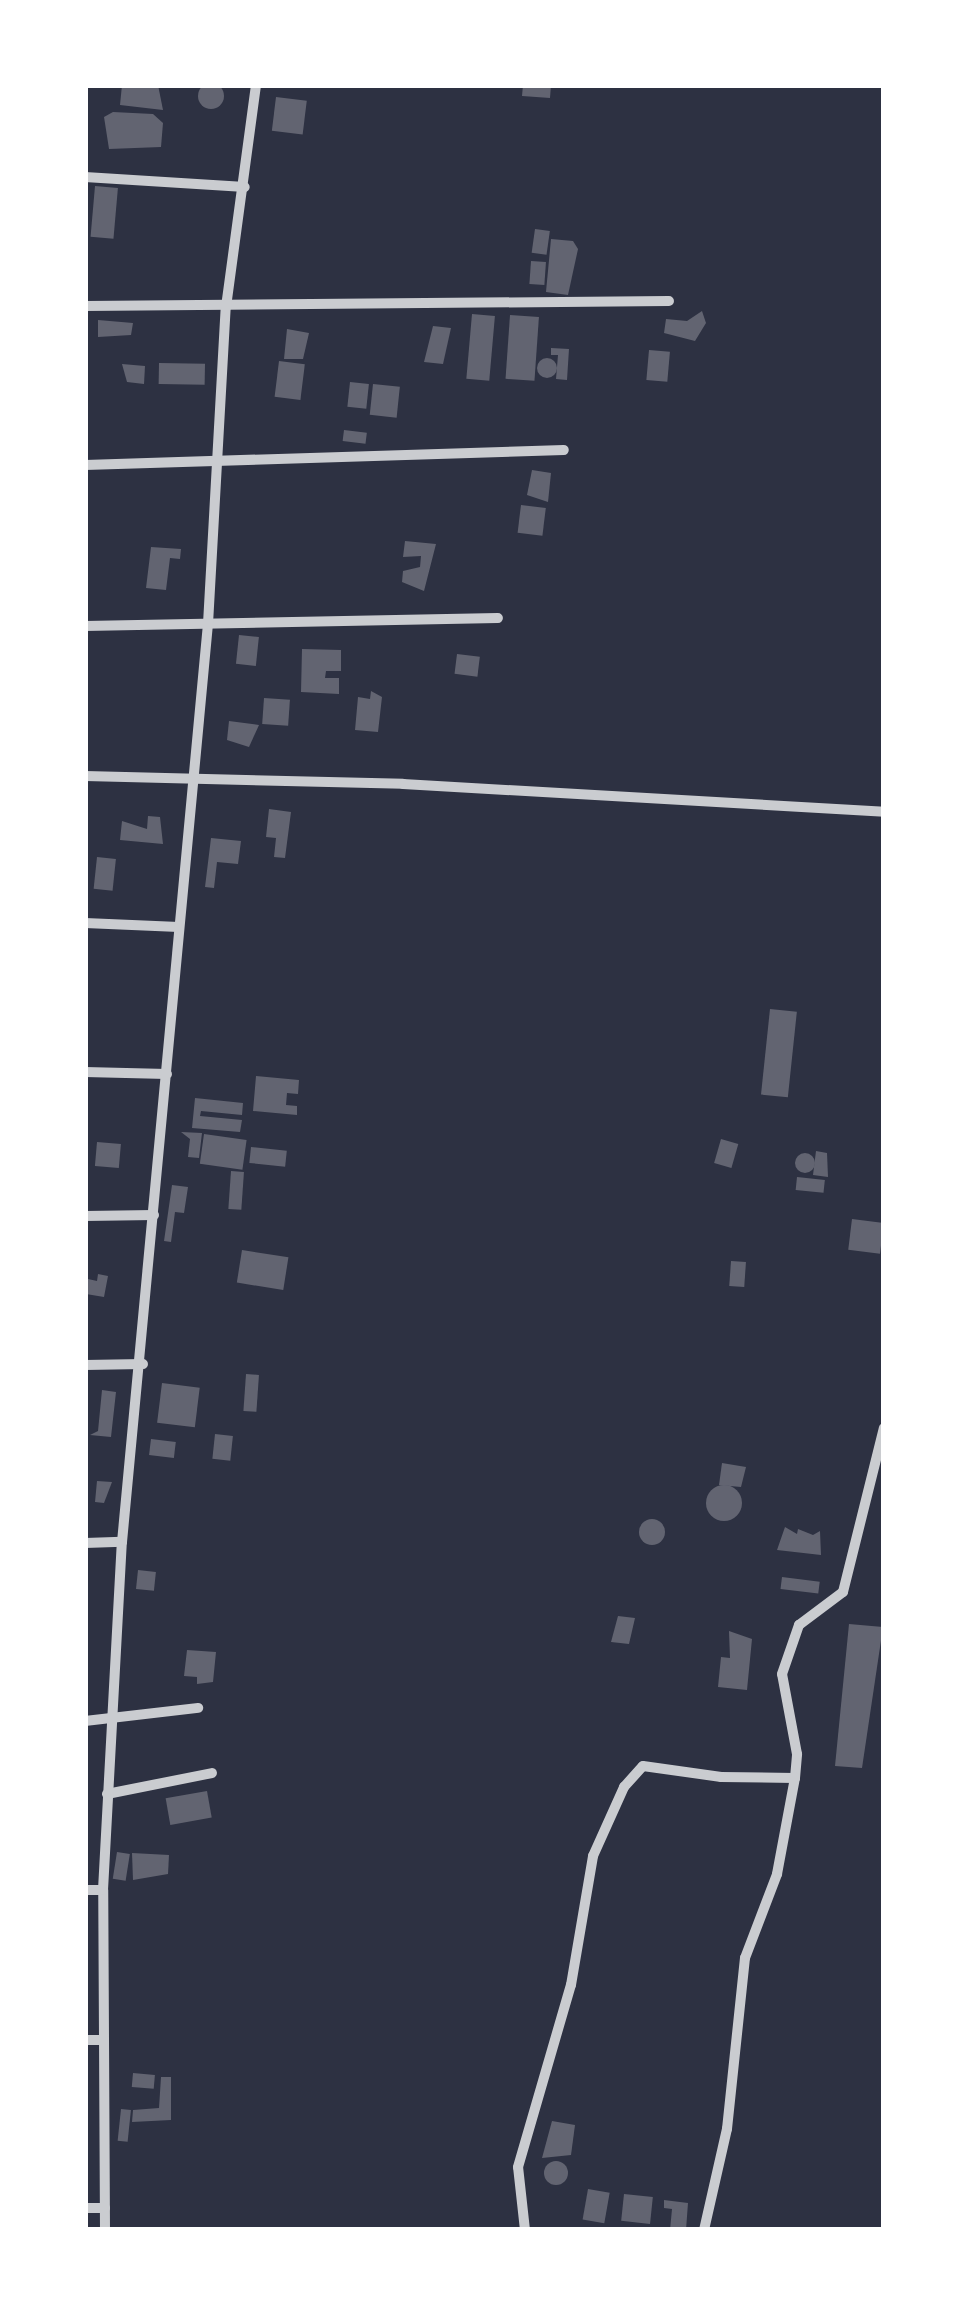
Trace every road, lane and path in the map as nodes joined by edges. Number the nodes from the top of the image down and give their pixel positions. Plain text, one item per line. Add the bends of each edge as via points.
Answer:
1 (256, 85) edge
2 (85, 177) edge
3 (245, 187) junction
4 (669, 301) dead end
5 (85, 306) edge
6 (226, 307) junction
7 (564, 450) dead end
8 (218, 462) junction
9 (85, 466) edge
10 (498, 618) dead end
11 (208, 624) junction
12 (85, 626) edge
13 (85, 776) edge
14 (189, 778) junction
15 (884, 812) edge
16 (85, 923) edge
17 (179, 927) junction
18 (85, 1072) edge
19 (168, 1074) junction
20 (154, 1215) junction
21 (85, 1216) edge
22 (143, 1364) junction
23 (85, 1365) edge
24 (884, 1428) edge
25 (122, 1542) junction
26 (85, 1543) edge
27 (198, 1708) dead end
28 (85, 1721) edge
29 (111, 1721) junction
30 (212, 1773) dead end
31 (795, 1778) junction
32 (107, 1794) junction
33 (85, 1890) edge
34 (103, 1890) junction
35 (85, 2040) edge
36 (104, 2040) junction
37 (85, 2208) edge
38 (105, 2208) junction
39 (105, 2230) edge
40 (524, 2230) edge
41 (704, 2230) edge

1 - 3 street
2 - 3 street
3 - 6 street
4 - 6 street
5 - 6 street
6 - 8 street
7 - 8 street
8 - 9 street
8 - 11 street
10 - 11 street
11 - 12 street
11 - 14 street
13 - 14 street
14 - 15 street
14 - 17 street
16 - 17 street
17 - 19 street
18 - 19 street
19 - 20 street
20 - 21 street
20 - 22 street
22 - 23 street
22 - 25 street
24 - 31 street via 842,1592 799,1625 782,1674
25 - 26 street
25 - 29 street
27 - 29 street
28 - 29 street
29 - 32 street
30 - 32 street
31 - 40 street via 644,1766 624,1787 593,1856 571,1985 518,2167
31 - 41 street via 777,1874 744,1958 727,2129
32 - 34 street
33 - 34 street
34 - 36 street
35 - 36 street
36 - 38 street
37 - 38 street
38 - 39 street

